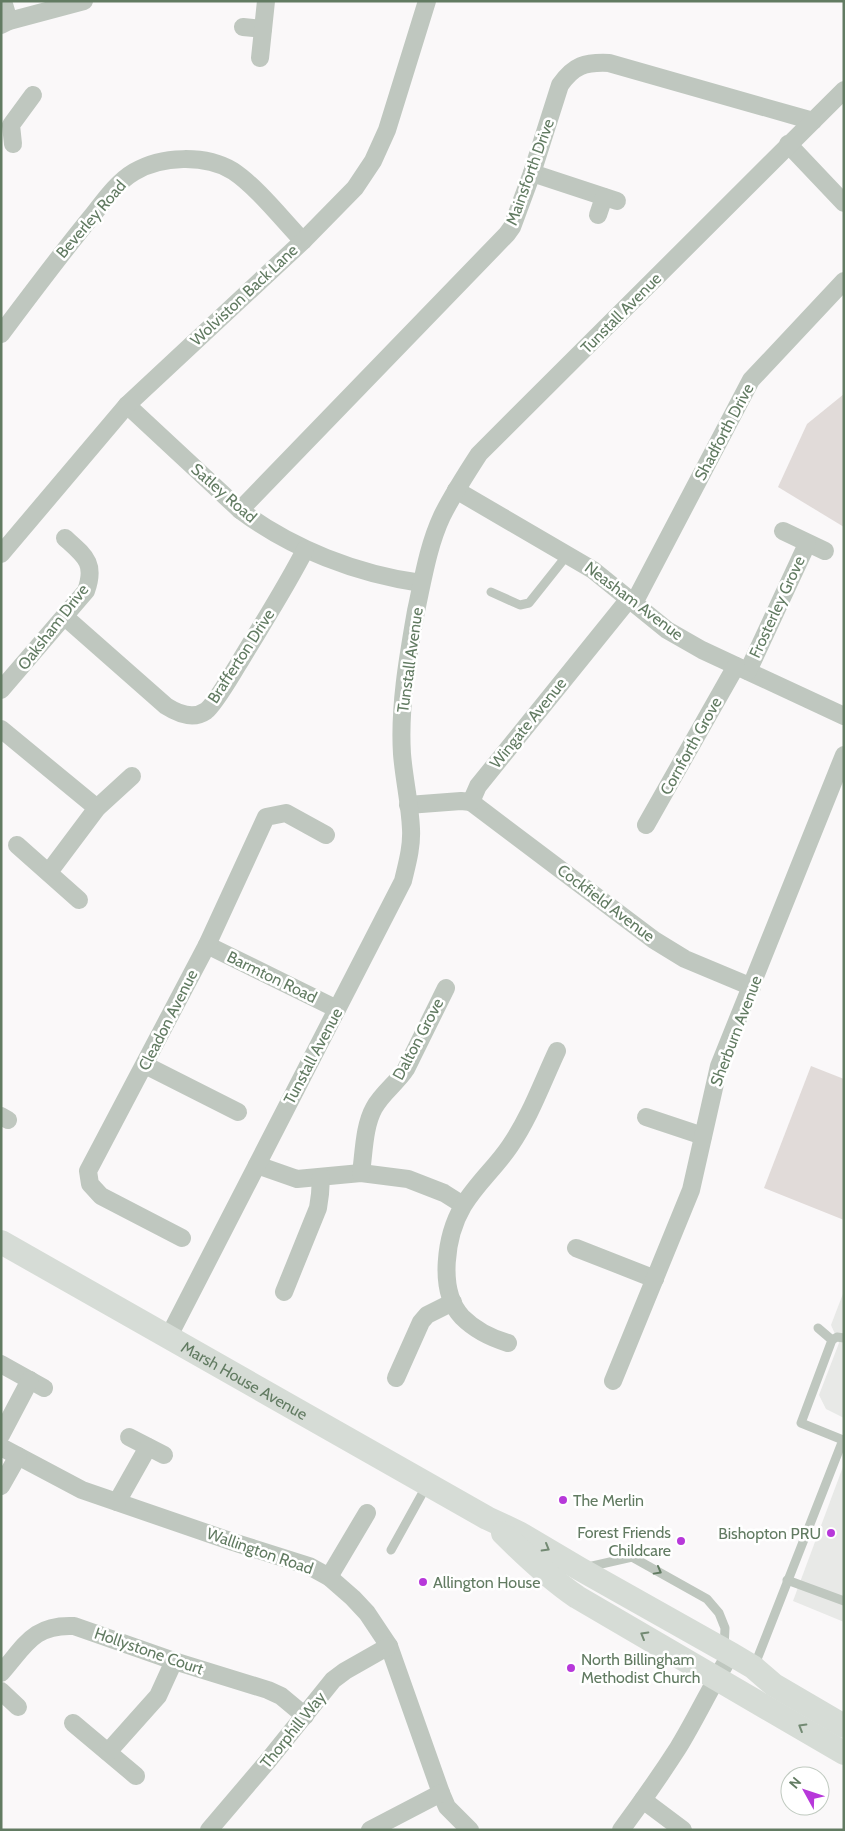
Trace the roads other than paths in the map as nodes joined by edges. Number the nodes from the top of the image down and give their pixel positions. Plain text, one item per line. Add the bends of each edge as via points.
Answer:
1 (3, 1) edge
2 (84, 1) edge
3 (266, 1) edge
4 (427, 1) edge
5 (5, 23) edge
6 (243, 27) dead end
7 (263, 29) junction
8 (260, 58) dead end
9 (844, 90) edge
10 (33, 95) dead end
11 (813, 121) junction
12 (6, 122) edge
13 (13, 144) dead end
14 (788, 144) junction
15 (532, 173) junction
16 (844, 203) edge
17 (598, 215) dead end
18 (303, 241) junction
19 (844, 281) edge
20 (1, 334) edge
21 (127, 405) junction
22 (456, 490) junction
23 (240, 510) junction
24 (783, 531) dead end
25 (65, 538) dead end
26 (807, 544) junction
27 (305, 550) junction
28 (825, 551) dead end
29 (1, 554) edge
30 (568, 554) junction
31 (422, 583) junction
32 (491, 592) dead end
33 (632, 601) junction
34 (64, 617) junction
35 (742, 668) junction
36 (1, 690) edge
37 (844, 716) edge
38 (1, 729) edge
39 (844, 754) edge
40 (132, 776) dead end
41 (471, 802) junction
42 (408, 805) junction
43 (97, 808) junction
44 (646, 825) dead end
45 (327, 833) dead end
46 (17, 845) dead end
47 (49, 872) junction
48 (80, 900) dead end
49 (207, 945) junction
50 (752, 987) junction
51 (446, 988) dead end
52 (337, 1009) junction
53 (557, 1051) dead end
54 (145, 1065) junction
55 (238, 1111) dead end
56 (657, 1115) dead end
57 (702, 1136) junction
58 (257, 1165) junction
59 (361, 1173) junction
60 (321, 1177) junction
61 (463, 1205) junction
62 (183, 1237) dead end
63 (1, 1242) edge
64 (576, 1248) dead end
65 (655, 1280) junction
66 (284, 1292) dead end
67 (452, 1302) junction
68 (818, 1328) dead end
69 (169, 1336) junction
70 (844, 1338) edge
71 (832, 1340) junction
72 (508, 1343) dead end
73 (1, 1364) edge
74 (614, 1370) dead end
75 (396, 1378) dead end
76 (1, 1435) edge
77 (129, 1437) dead end
78 (1, 1447) edge
79 (18, 1456) junction
80 (428, 1483) junction
81 (1, 1486) edge
82 (117, 1502) junction
83 (368, 1513) dead end
84 (487, 1518) junction
85 (391, 1550) dead end
86 (580, 1569) junction
87 (330, 1577) junction
88 (787, 1580) junction
89 (844, 1601) edge
90 (389, 1646) junction
91 (727, 1652) junction
92 (174, 1661) junction
93 (754, 1667) junction
94 (1, 1673) edge
95 (716, 1678) junction
96 (1, 1691) edge
97 (18, 1707) dead end
98 (305, 1716) junction
99 (73, 1723) dead end
100 (844, 1726) edge
101 (108, 1752) junction
102 (844, 1752) edge
103 (136, 1776) dead end
104 (441, 1793) junction
105 (643, 1800) junction
106 (209, 1830) edge
107 (370, 1830) edge
108 (470, 1830) edge
109 (621, 1830) edge
110 (683, 1830) edge

1 - 5 street
2 - 5 street
3 - 7 street
4 - 18 street, Wolviston Back Lane via 387,130 373,161 355,188
6 - 7 street
7 - 8 street
9 - 11 street, Tunstall Avenue
10 - 12 street
11 - 14 street, Tunstall Avenue
11 - 15 street, Mainsforth Drive via 594,62 568,74 560,85
12 - 13 street
14 - 16 street
14 - 22 street, Tunstall Avenue via 479,454
15 - 17 street via 610,199
15 - 23 street, Mainsforth Drive via 507,234
18 - 20 street, Beverley Road via 231,170 195,160 154,164 134,172 116,187 52,264
18 - 21 street, Wolviston Back Lane
19 - 33 street, Shadforth Drive via 751,380
21 - 23 street, Satley Road
21 - 29 street, Wolviston Back Lane
22 - 30 street, Neasham Avenue
22 - 31 street, Tunstall Avenue via 430,548
23 - 27 street, Satley Road
24 - 26 street, Frosterley Grove
25 - 34 street, Oaksham Drive via 86,558 91,577 86,590
26 - 28 street, Frosterley Grove
26 - 35 street, Frosterley Grove
27 - 31 street, Satley Road via 391,579
27 - 34 street, Brafferton Drive via 225,686 206,711 184,715 166,706
30 - 32 lane via 529,603 520,605
30 - 33 street, Neasham Avenue
31 - 42 street, Tunstall Avenue via 408,656 402,722
33 - 35 street, Neasham Avenue via 667,630
33 - 41 street, Wingate Avenue via 478,786
34 - 36 street, Oaksham Drive
35 - 37 street, Neasham Avenue
35 - 44 street, Cornforth Grove
38 - 43 street
39 - 50 street, Sherburn Avenue
40 - 43 street
41 - 42 street
41 - 50 street, Cockfield Avenue via 654,940 685,959
42 - 52 street, Tunstall Avenue via 410,856 402,881
43 - 47 street
45 - 49 street, Cleadon Avenue via 286,813 263,809
46 - 47 street
47 - 48 street
49 - 52 street, Barmton Road
49 - 54 street, Cleadon Avenue
50 - 57 street, Sherburn Avenue via 719,1066
51 - 59 street, Dalton Grove via 406,1069 374,1109
52 - 58 street, Tunstall Avenue
53 - 61 street via 514,1140
54 - 55 street
54 - 62 street, Cleadon Avenue via 88,1171 90,1184 101,1196
56 - 57 street
57 - 65 street, Sherburn Avenue via 690,1190
58 - 60 street via 296,1179
58 - 69 street, Tunstall Avenue
59 - 60 street
59 - 61 street via 408,1179 444,1193
60 - 66 street via 318,1208
61 - 67 street via 449,1238 446,1265
63 - 69 street, Marsh House Avenue
64 - 65 street via 602,1251
65 - 74 street, Sherburn Avenue
67 - 72 street via 473,1327
67 - 75 street via 427,1315 421,1322 416,1352
68 - 71 lane
69 - 80 street, Marsh House Avenue
70 - 71 lane
71 - 88 lane via 801,1423 843,1440
73 - 76 street via 37,1384
77 - 82 street via 156,1451
78 - 79 street, Wallington Road
79 - 81 street
79 - 82 street, Wallington Road via 82,1490
80 - 84 street, Marsh House Avenue
80 - 85 lane
82 - 87 street, Wallington Road via 309,1566
83 - 87 street
84 -> 86 street, Marsh House Avenue
95 -> 84 street, Marsh House Avenue via 556,1583
86 - 91 street, Marsh House Avenue
86 -> 91 lane via 632,1557 666,1575 708,1599 725,1628
87 - 90 street, Wallington Road via 367,1613
88 - 89 lane
88 - 93 lane
90 - 98 street, Thorphill Way via 333,1680
90 - 104 street, Wallington Road
91 - 93 street, Marsh House Avenue
91 - 95 street
92 - 94 street, Hollystone Court via 74,1626 59,1625 44,1629 30,1640
92 - 98 street, Hollystone Court via 268,1690 281,1696
92 - 101 street via 158,1696
93 - 100 street, Marsh House Avenue via 774,1685
102 -> 95 street, Marsh House Avenue
95 - 105 street via 678,1747
96 - 97 street
98 - 106 street, Thorphill Way
99 - 101 street
101 - 103 street
104 - 107 street
104 - 108 street, Wallington Road via 447,1807
105 - 109 street
105 - 110 street

